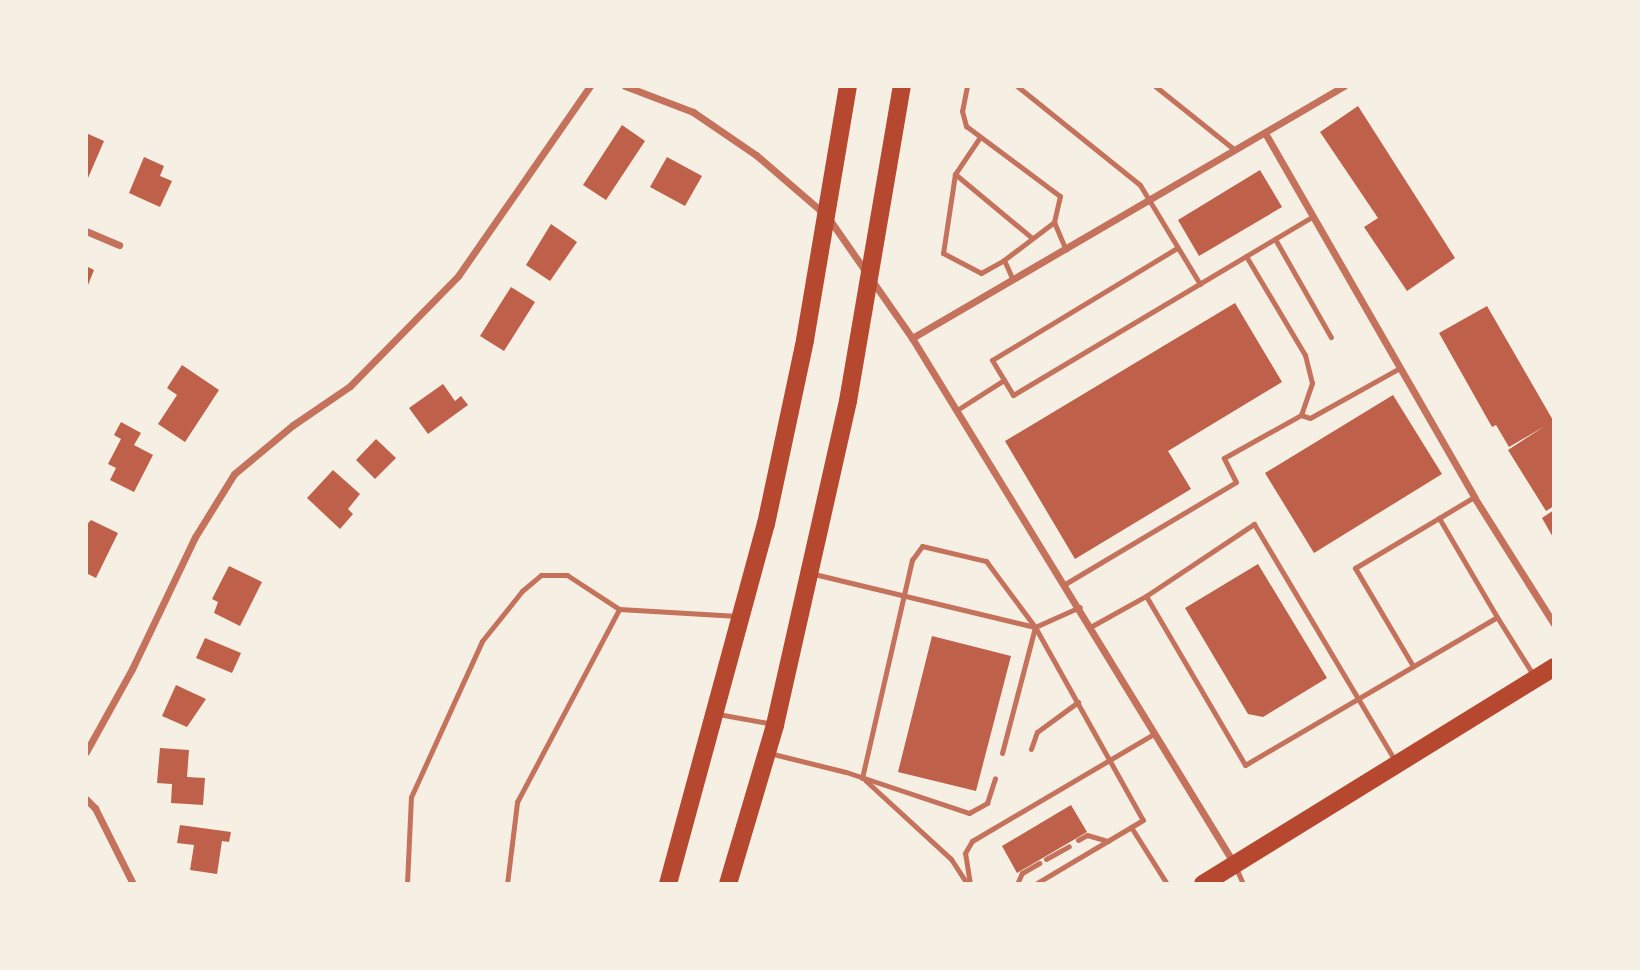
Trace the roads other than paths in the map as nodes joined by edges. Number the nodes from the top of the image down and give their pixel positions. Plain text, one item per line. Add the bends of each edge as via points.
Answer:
1 (590, 86) edge
2 (625, 86) edge
3 (848, 86) edge
4 (902, 86) edge
5 (967, 86) edge
6 (1017, 86) edge
7 (1155, 86) edge
8 (1344, 86) edge
9 (1265, 133) junction
10 (980, 137) junction
11 (1235, 150) junction
12 (955, 174) junction
13 (1149, 201) junction
14 (827, 216) junction
15 (1313, 216) junction
16 (1055, 222) junction
17 (86, 231) edge
18 (1032, 238) junction
19 (1275, 239) junction
20 (119, 245) dead end
21 (1177, 248) junction
22 (1066, 250) junction
23 (1246, 256) junction
24 (1004, 260) junction
25 (872, 279) junction
26 (1013, 280) junction
27 (1200, 284) junction
28 (1331, 337) dead end
29 (912, 338) junction
30 (1401, 368) junction
31 (1004, 380) junction
32 (957, 410) junction
33 (1301, 415) junction
34 (1475, 497) junction
35 (1439, 518) junction
36 (809, 573) junction
37 (1065, 584) junction
38 (904, 596) junction
39 (1146, 596) junction
40 (1080, 607) junction
41 (619, 609) junction
42 (744, 616) junction
43 (1497, 617) junction
44 (1554, 624) edge
45 (1092, 626) junction
46 (1035, 627) junction
47 (1413, 666) junction
48 (1554, 667) edge
49 (1535, 679) junction
50 (1359, 698) junction
51 (1078, 702) junction
52 (718, 714) junction
53 (775, 725) junction
54 (1155, 733) junction
55 (1031, 749) dead end
56 (86, 752) edge
57 (766, 753) junction
58 (1002, 753) dead end
59 (1110, 760) junction
60 (1398, 765) junction
61 (862, 778) junction
62 (995, 778) dead end
63 (86, 799) edge
64 (1131, 827) junction
65 (1077, 840) dead end
66 (1108, 841) junction
67 (1069, 846) dead end
68 (1046, 859) dead end
69 (1039, 863) dead end
70 (1235, 865) junction
71 (133, 884) edge
72 (407, 884) edge
73 (507, 884) edge
74 (668, 884) edge
75 (728, 884) edge
76 (968, 884) edge
77 (1017, 884) edge
78 (1035, 884) edge
79 (1167, 884) edge
80 (1203, 884) edge
81 (1243, 884) edge

1 - 56 street via 458,276 350,386 233,474 195,537
2 - 14 street via 693,112 756,155
3 - 14 main road
4 - 25 main road
5 - 10 lane via 962,111 966,126
6 - 13 lane via 1140,185
7 - 11 lane
8 - 9 street
9 - 11 street
9 - 15 street
10 - 12 lane
10 - 16 lane via 1060,196
11 - 13 street
12 - 18 lane
12 - 24 lane via 943,253 981,273
13 - 21 lane
13 - 22 street
14 - 25 street
14 - 42 main road via 805,340
15 - 19 lane
15 - 30 street
16 - 18 lane
16 - 22 lane
17 - 20 street
18 - 24 lane
19 - 23 lane
19 - 28 lane
21 - 27 lane
21 - 31 lane via 992,360
22 - 26 street
23 - 27 lane
23 - 33 lane via 1305,355 1312,383
24 - 26 lane
25 - 29 street
25 - 36 main road
26 - 29 street
27 - 31 lane via 1013,395
29 - 32 street
30 - 33 lane via 1310,418
30 - 34 street
31 - 32 lane
32 - 37 street
33 - 37 lane via 1224,458 1236,482
34 - 35 lane
34 - 44 street
35 - 43 lane
35 - 47 lane via 1355,568
36 - 38 lane
36 - 53 main road
37 - 40 street
38 - 46 lane
38 - 46 lane via 912,560 922,546 986,561
38 - 61 lane
39 - 45 lane
39 - 50 lane via 1245,765
39 - 50 lane via 1254,524
40 - 45 street
40 - 46 lane
41 - 42 lane
41 - 72 lane via 567,575 541,575 522,591 482,641 411,797
41 - 73 lane via 517,802
42 - 52 main road
43 - 47 lane
43 - 49 lane
45 - 54 street
46 - 51 lane
46 - 58 lane
47 - 50 lane
48 - 49 main road
49 - 60 main road
50 - 60 lane
51 - 55 lane via 1037,732
51 - 59 lane
52 - 53 lane
52 - 74 main road
53 - 57 main road
54 - 59 lane
54 - 70 street
57 - 61 lane
57 - 75 main road
59 - 64 lane via 1143,820
59 - 76 lane via 972,841 965,853
60 - 70 main road
61 - 62 lane via 969,813 987,803
61 - 76 lane via 951,859
63 - 71 street via 95,808
64 - 66 lane
64 - 79 lane
65 - 66 lane via 1087,835
66 - 78 lane
67 - 68 lane
69 - 77 lane via 1022,873
70 - 80 main road
70 - 81 lane

